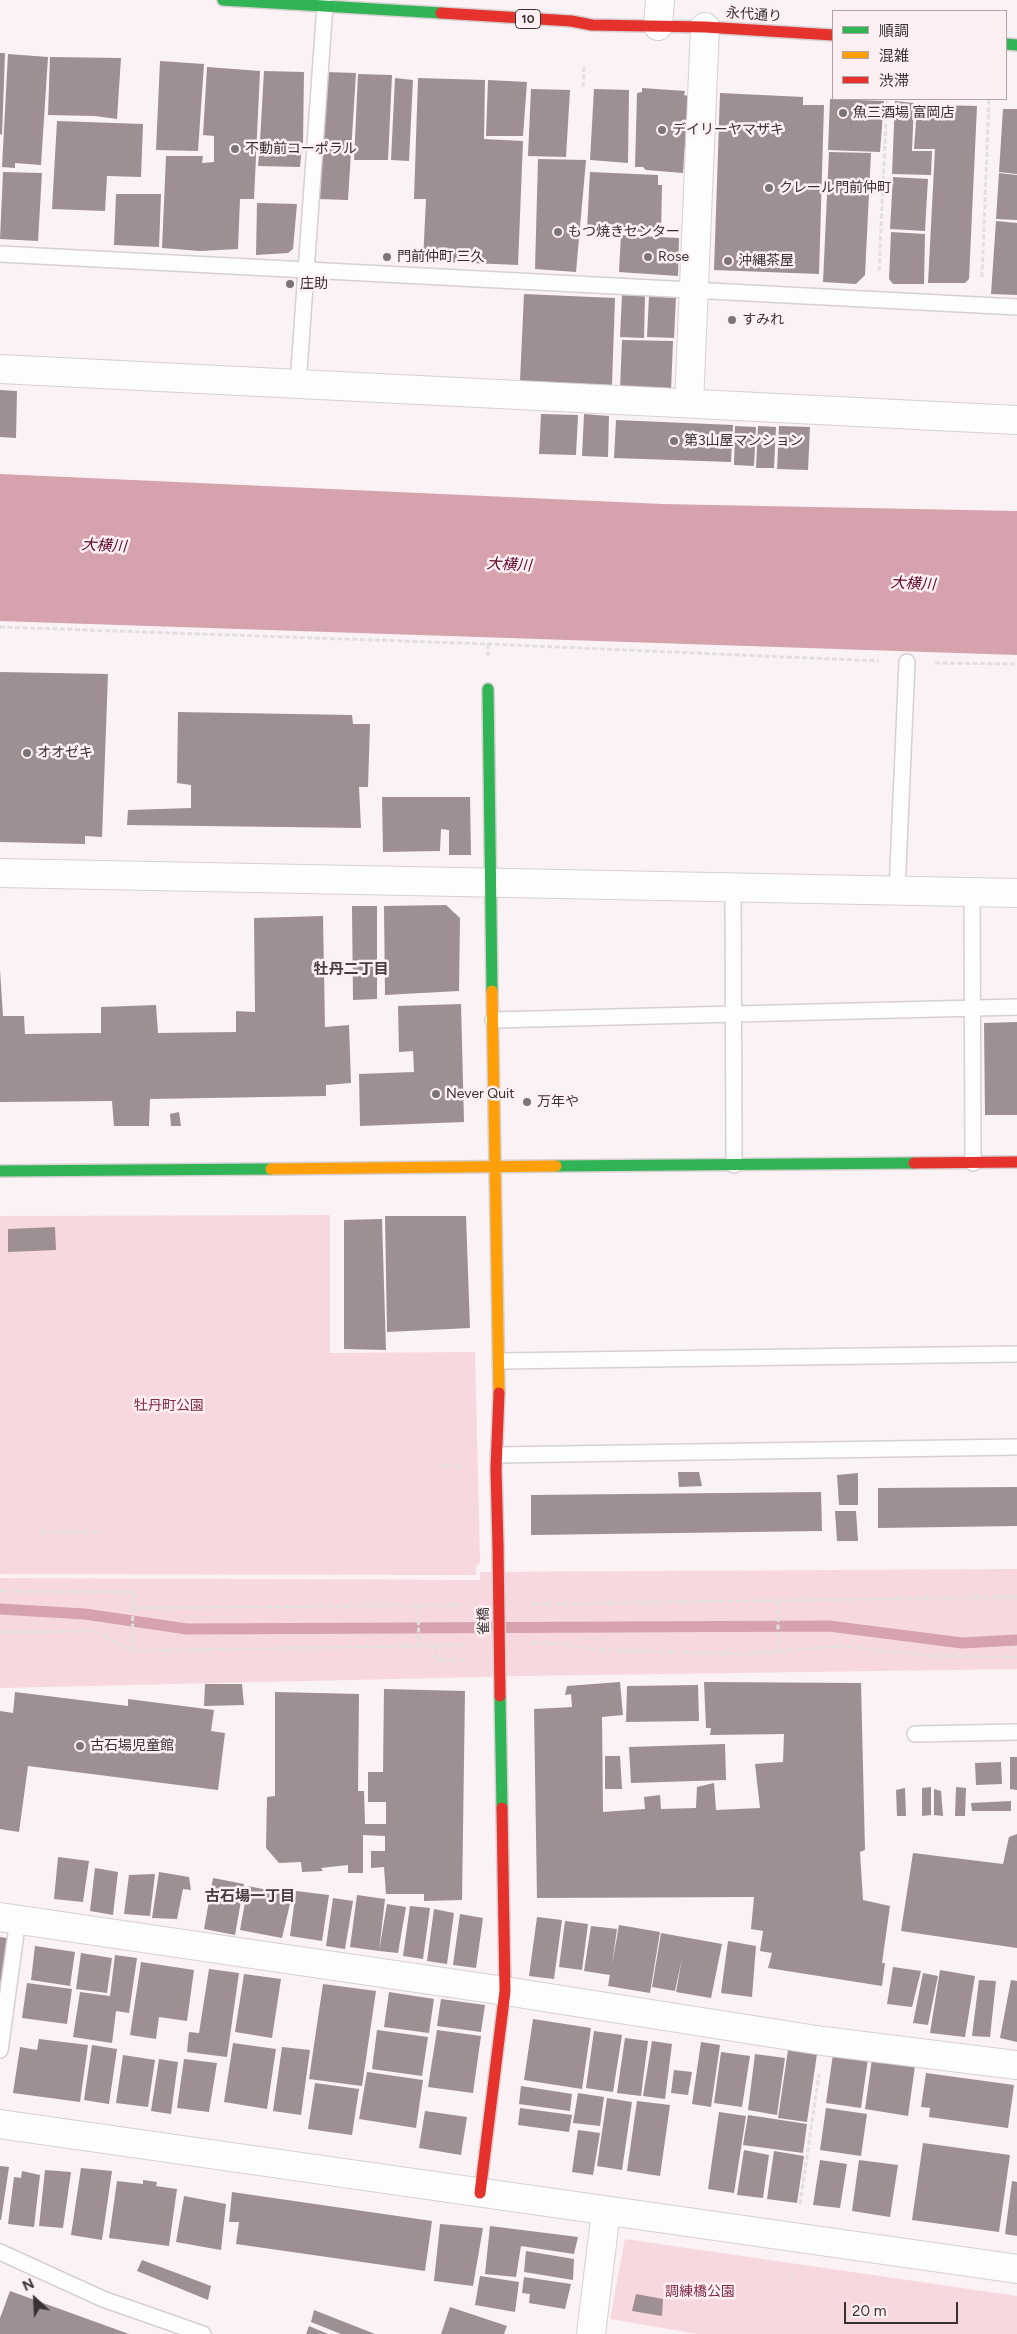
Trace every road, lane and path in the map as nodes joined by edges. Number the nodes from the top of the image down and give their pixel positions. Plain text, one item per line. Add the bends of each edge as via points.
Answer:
1 (223, 0) edge
2 (324, 5) junction
3 (659, 13) edge
4 (706, 27) junction
5 (832, 35) edge
6 (584, 66) dead end
7 (583, 87) dead end
8 (887, 100) edge
9 (989, 100) edge
10 (0, 254) edge
11 (306, 270) junction
12 (694, 290) junction
13 (878, 300) junction
14 (981, 305) junction
15 (1017, 307) edge
16 (0, 369) edge
17 (298, 384) junction
18 (689, 403) junction
19 (1017, 420) edge
20 (0, 627) edge
21 (907, 662) junction
22 (1017, 664) edge
23 (488, 689) dead end
24 (0, 873) edge
25 (491, 883) junction
26 (733, 888) junction
27 (897, 891) junction
28 (972, 892) junction
29 (1017, 894) edge
30 (1017, 1007) edge
31 (973, 1008) junction
32 (734, 1014) junction
33 (493, 1020) junction
34 (1017, 1162) edge
35 (973, 1163) junction
36 (734, 1165) junction
37 (495, 1167) junction
38 (0, 1171) edge
39 (1017, 1354) edge
40 (500, 1361) junction
41 (1017, 1447) edge
42 (498, 1455) junction
43 (39, 1532) dead end
44 (105, 1532) dead end
45 (779, 1602) dead end
46 (418, 1605) dead end
47 (133, 1608) dead end
48 (419, 1646) dead end
49 (437, 1646) dead end
50 (132, 1651) dead end
51 (777, 1652) dead end
52 (500, 1659) junction
53 (1017, 1732) edge
54 (915, 1734) dead end
55 (9, 1918) edge
56 (505, 1991) junction
57 (823, 2041) junction
58 (0, 2050) edge
59 (1017, 2065) edge
60 (0, 2124) edge
61 (480, 2193) junction
62 (606, 2211) junction
63 (800, 2211) dead end
64 (0, 2252) edge
65 (1017, 2269) edge
66 (203, 2334) edge
67 (591, 2334) edge

1 - 2 street, 永代通り / 10
2 - 3 street, 永代通り / 10 via 592,25
2 - 11 lane
3 - 4 street, 永代通り / 10
4 - 5 street, 永代通り / 10
4 - 12 street
6 - 7 path
8 - 13 path
9 - 14 path
10 - 11 lane
11 - 12 lane
11 - 17 lane
12 - 13 lane
12 - 18 street
13 - 14 lane
14 - 15 lane
16 - 17 street
17 - 18 street
18 - 19 street
20 - 21 path
21 - 22 path
21 - 27 lane
23 - 25 street, 雀橋
24 - 25 street
25 - 26 street
25 - 33 street, 雀橋
26 - 27 street
26 - 32 lane
27 - 28 street
28 - 29 street
28 - 31 lane
30 - 31 lane
31 - 32 lane
31 - 35 lane
32 - 33 lane
32 - 36 lane
33 - 37 street, 雀橋
34 - 35 street
35 - 36 street
36 - 37 street
37 - 38 street
37 - 40 street, 雀橋
39 - 40 lane
40 - 42 street, 雀橋
41 - 42 lane
42 - 52 street, 雀橋, bridge
43 - 44 path
45 - 51 path
46 - 48 path
47 - 50 path
49 - 52 path via 436,1660
52 - 56 street, 雀橋, bridge
53 - 54 lane
55 - 56 street
55 - 58 lane
56 - 57 street
56 - 61 street, 雀橋
57 - 59 street
57 - 63 path
60 - 61 street
61 - 62 street
62 - 65 street
62 - 67 street
64 - 66 lane via 103,2299

